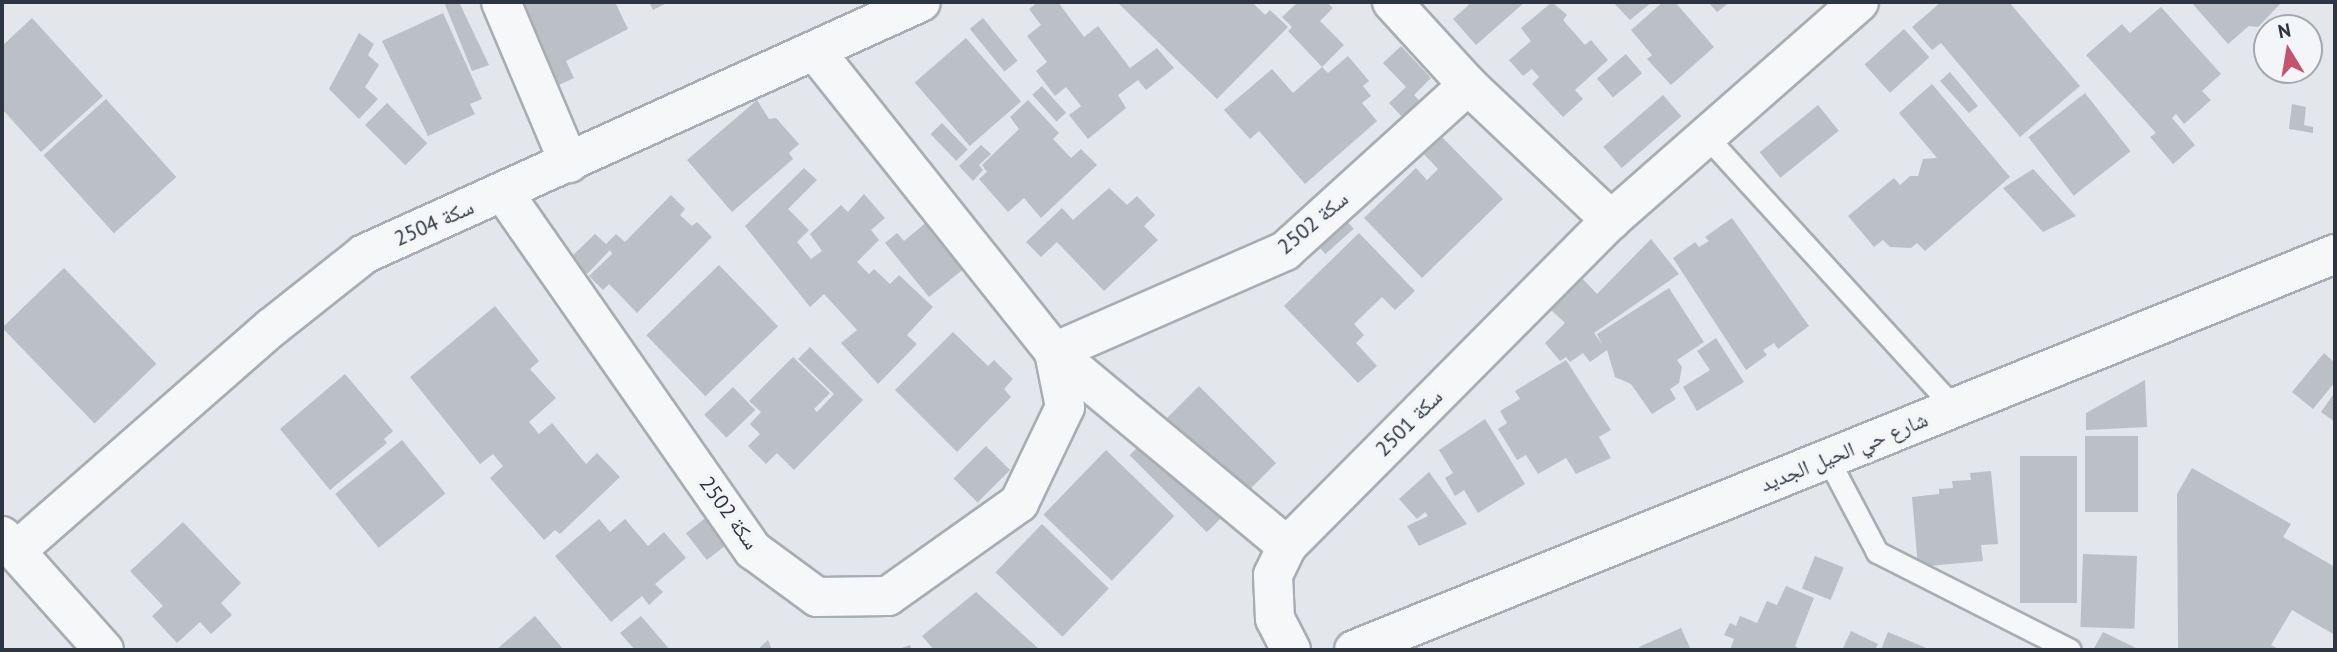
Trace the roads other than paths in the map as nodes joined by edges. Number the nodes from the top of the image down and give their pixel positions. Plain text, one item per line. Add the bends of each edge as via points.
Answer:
1 (501, 2) edge
2 (921, 2) edge
3 (1392, 2) edge
4 (1859, 2) edge
5 (815, 51) junction
6 (1468, 85) junction
7 (1706, 136) junction
8 (569, 163) junction
9 (503, 192) junction
10 (1611, 220) junction
11 (2335, 254) edge
12 (1054, 352) junction
13 (1954, 408) junction
14 (1828, 459) junction
15 (9, 544) edge
16 (1287, 546) junction
17 (104, 650) edge
18 (1291, 650) edge
19 (1353, 650) edge
20 (2070, 650) edge

1 - 8 street
2 - 5 street, سكة 2504
3 - 6 street
4 - 7 street, سكة 2501
5 - 8 street, سكة 2504
5 - 12 street, سكة 2502
6 - 10 street
6 - 12 street, سكة 2502 via 1285,251
7 - 10 street, سكة 2501
7 - 13 lane
8 - 9 street, سكة 2504
9 - 12 street, سكة 2502 via 753,550 817,597 888,596 1019,503 1065,407
9 - 15 street, سكة 2504 via 364,254
10 - 16 street, سكة 2501
11 - 13 street, شارع حي الحيل الجديد
12 - 16 street, سكة 2502
13 - 14 street, شارع حي الحيل الجديد
14 - 19 street, شارع حي الحيل الجديد
14 - 20 lane via 1877,552
15 - 17 street
16 - 18 street, سكة 2501 via 1273,575 1275,619

